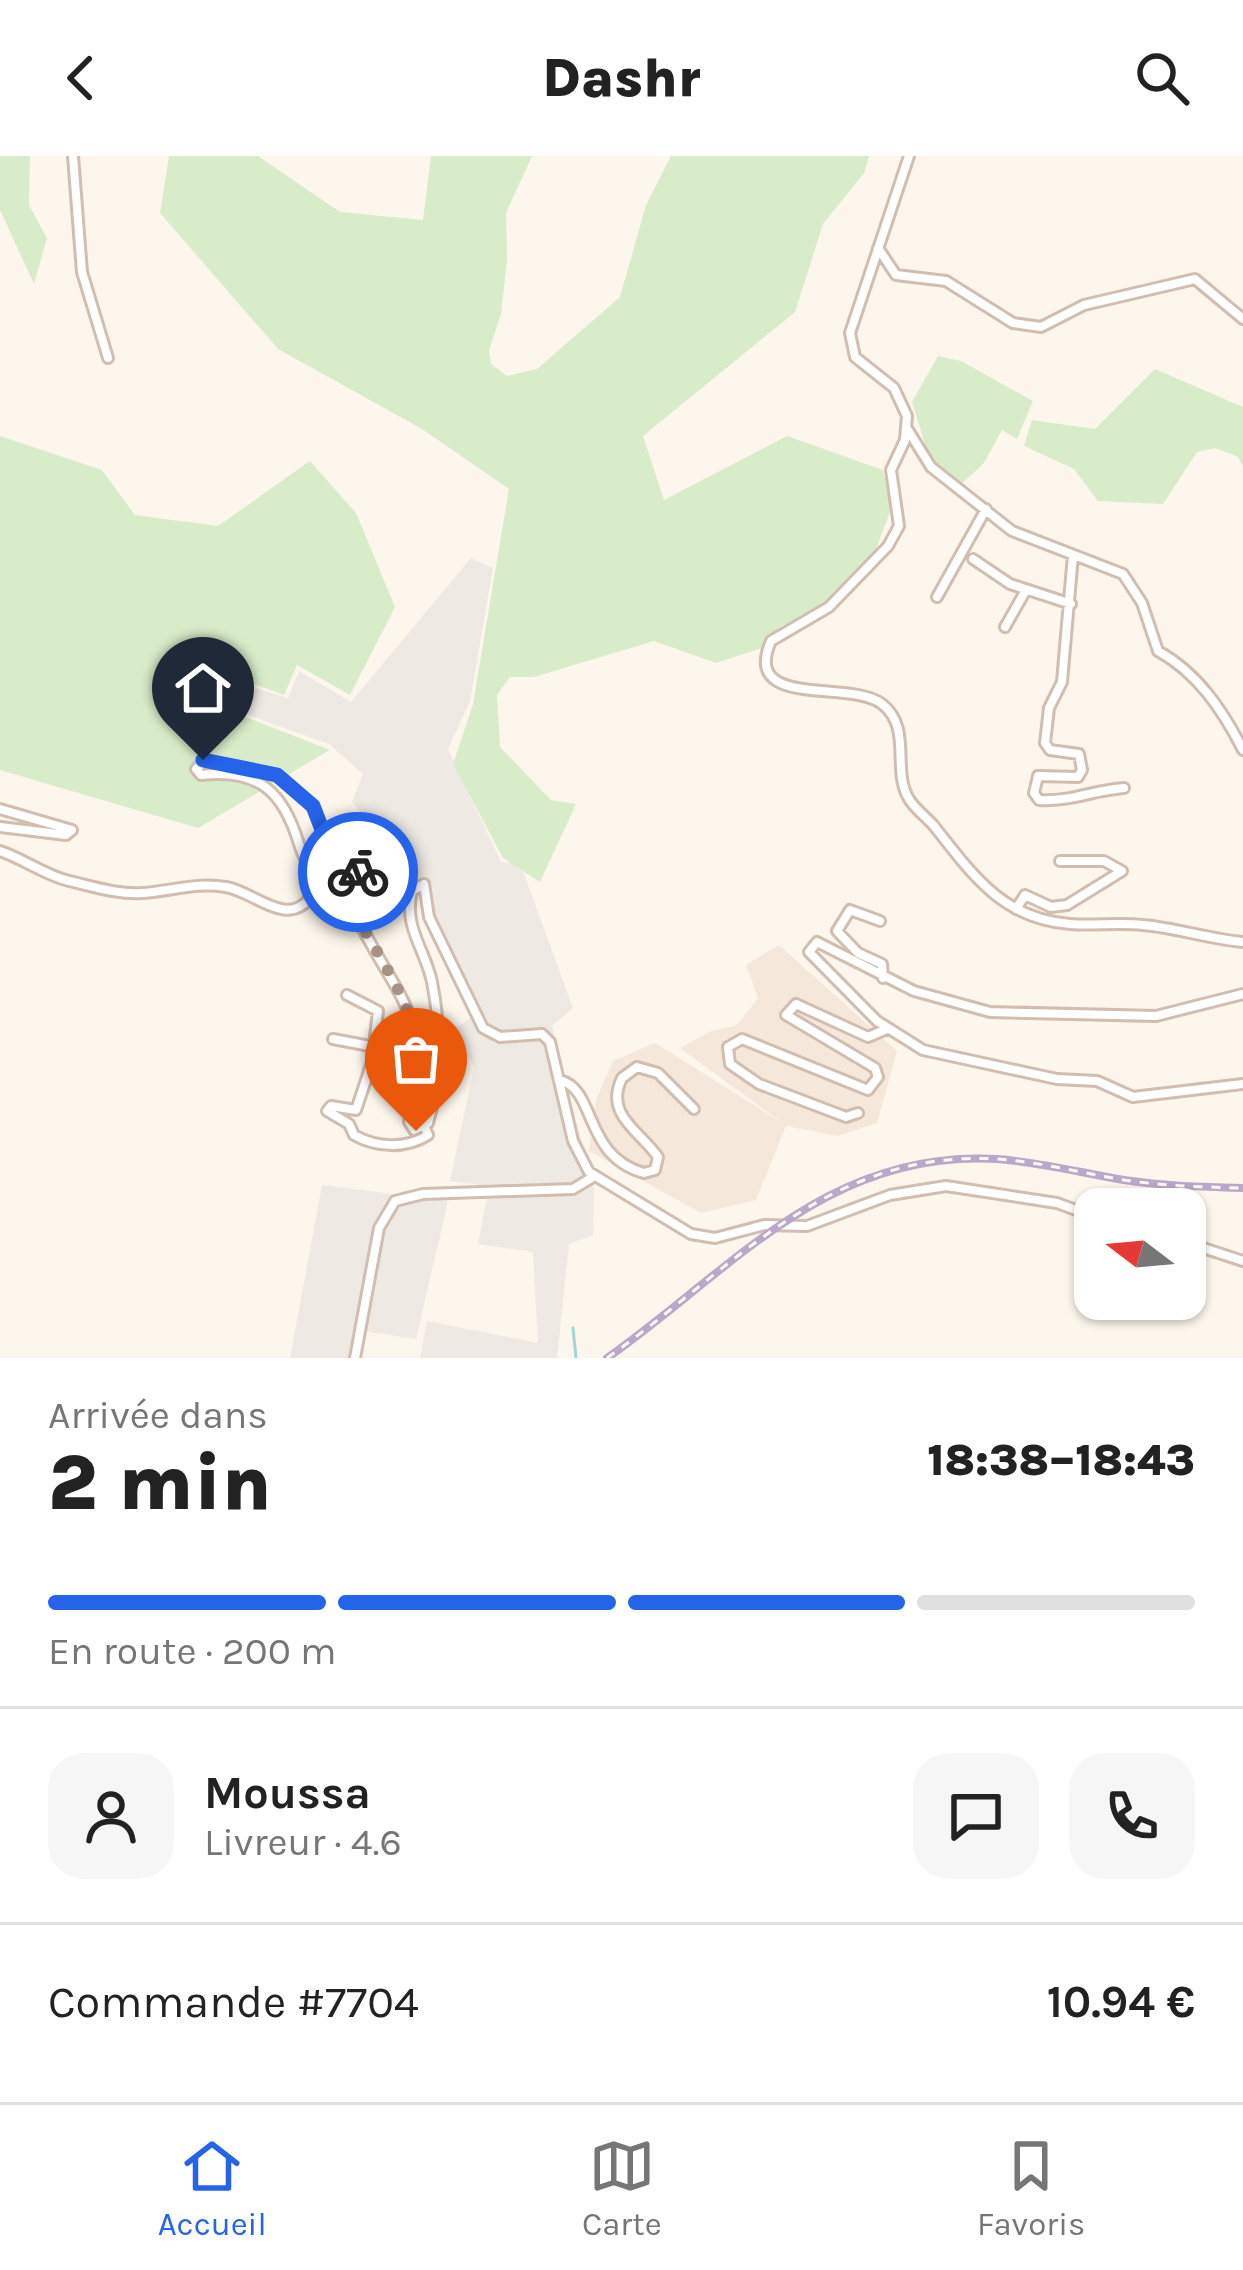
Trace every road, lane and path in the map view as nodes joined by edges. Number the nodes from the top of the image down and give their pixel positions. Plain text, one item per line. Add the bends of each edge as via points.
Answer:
1 (73, 156) edge
2 (909, 156) edge
3 (878, 248) junction
4 (1243, 319) edge
5 (108, 358) dead end
6 (908, 430) junction
7 (986, 509) junction
8 (1073, 555) junction
9 (974, 559) dead end
10 (1025, 590) junction
11 (937, 597) dead end
12 (1071, 604) junction
13 (1005, 627) dead end
14 (1243, 750) edge
15 (1124, 788) dead end
16 (0, 809) edge
17 (0, 827) edge
18 (0, 850) edge
19 (1060, 861) dead end
20 (1016, 909) junction
21 (880, 921) dead end
22 (1243, 942) edge
23 (883, 978) junction
24 (1243, 994) edge
25 (346, 995) dead end
26 (886, 1029) junction
27 (333, 1039) dead end
28 (375, 1047) junction
29 (560, 1080) junction
30 (1243, 1084) edge
31 (694, 1109) dead end
32 (858, 1113) dead end
33 (425, 1128) junction
34 (590, 1176) junction
35 (1074, 1209) edge
36 (1206, 1249) edge
37 (1243, 1261) edge
38 (355, 1358) edge

1 - 5 street via 82,272
2 - 3 street
3 - 4 street via 896,274 946,281 1020,325 1041,327 1084,305 1195,279
3 - 6 street via 851,350 900,396
6 - 7 street via 931,467
6 - 20 street via 891,464 900,512 894,540 819,615 777,635 766,665 794,691 849,690 888,708 900,734 908,797 971,876
7 - 8 street via 1012,531
7 - 11 street
8 - 12 street
8 - 14 street via 1123,574 1156,648 1224,712
9 - 10 street
10 - 12 street
10 - 13 street
12 - 15 street via 1045,743 1078,754 1082,770 1078,777 1038,776 1035,797 1065,801
16 - 17 street via 72,830
18 - 33 street via 62,879 107,889 220,886 294,910 310,898 315,872 293,817 255,778 196,769 206,760 277,775 313,806 323,832 357,865 352,907 406,1000 421,1069 409,1122
19 - 20 street via 1118,864 1122,871 1067,905 1025,895
20 - 22 street via 1068,924 1143,925
21 - 23 street via 850,910 837,932 882,964
23 - 24 street via 990,1012 1165,1015
23 - 26 street via 820,943 810,946
25 - 28 street via 379,1011
26 - 30 street via 922,1050 1097,1081 1132,1097
26 - 32 street via 868,1037 796,1004 787,1015 875,1068 868,1090 742,1040 728,1047 730,1064 759,1084 846,1117
27 - 28 street
28 - 33 street via 356,1110 327,1111 354,1136 383,1146 421,1140
29 - 31 street via 578,1090 607,1152 644,1173 655,1170 658,1157 620,1114 622,1078 637,1067 654,1070
29 - 33 street via 545,1035 500,1037 483,1028 429,917 428,888 416,885 410,912 432,982 438,1048
29 - 34 street
34 - 35 street via 710,1238 764,1225 808,1226 890,1195 946,1186
34 - 38 street via 573,1189 542,1193 395,1201 379,1228
36 - 37 street

